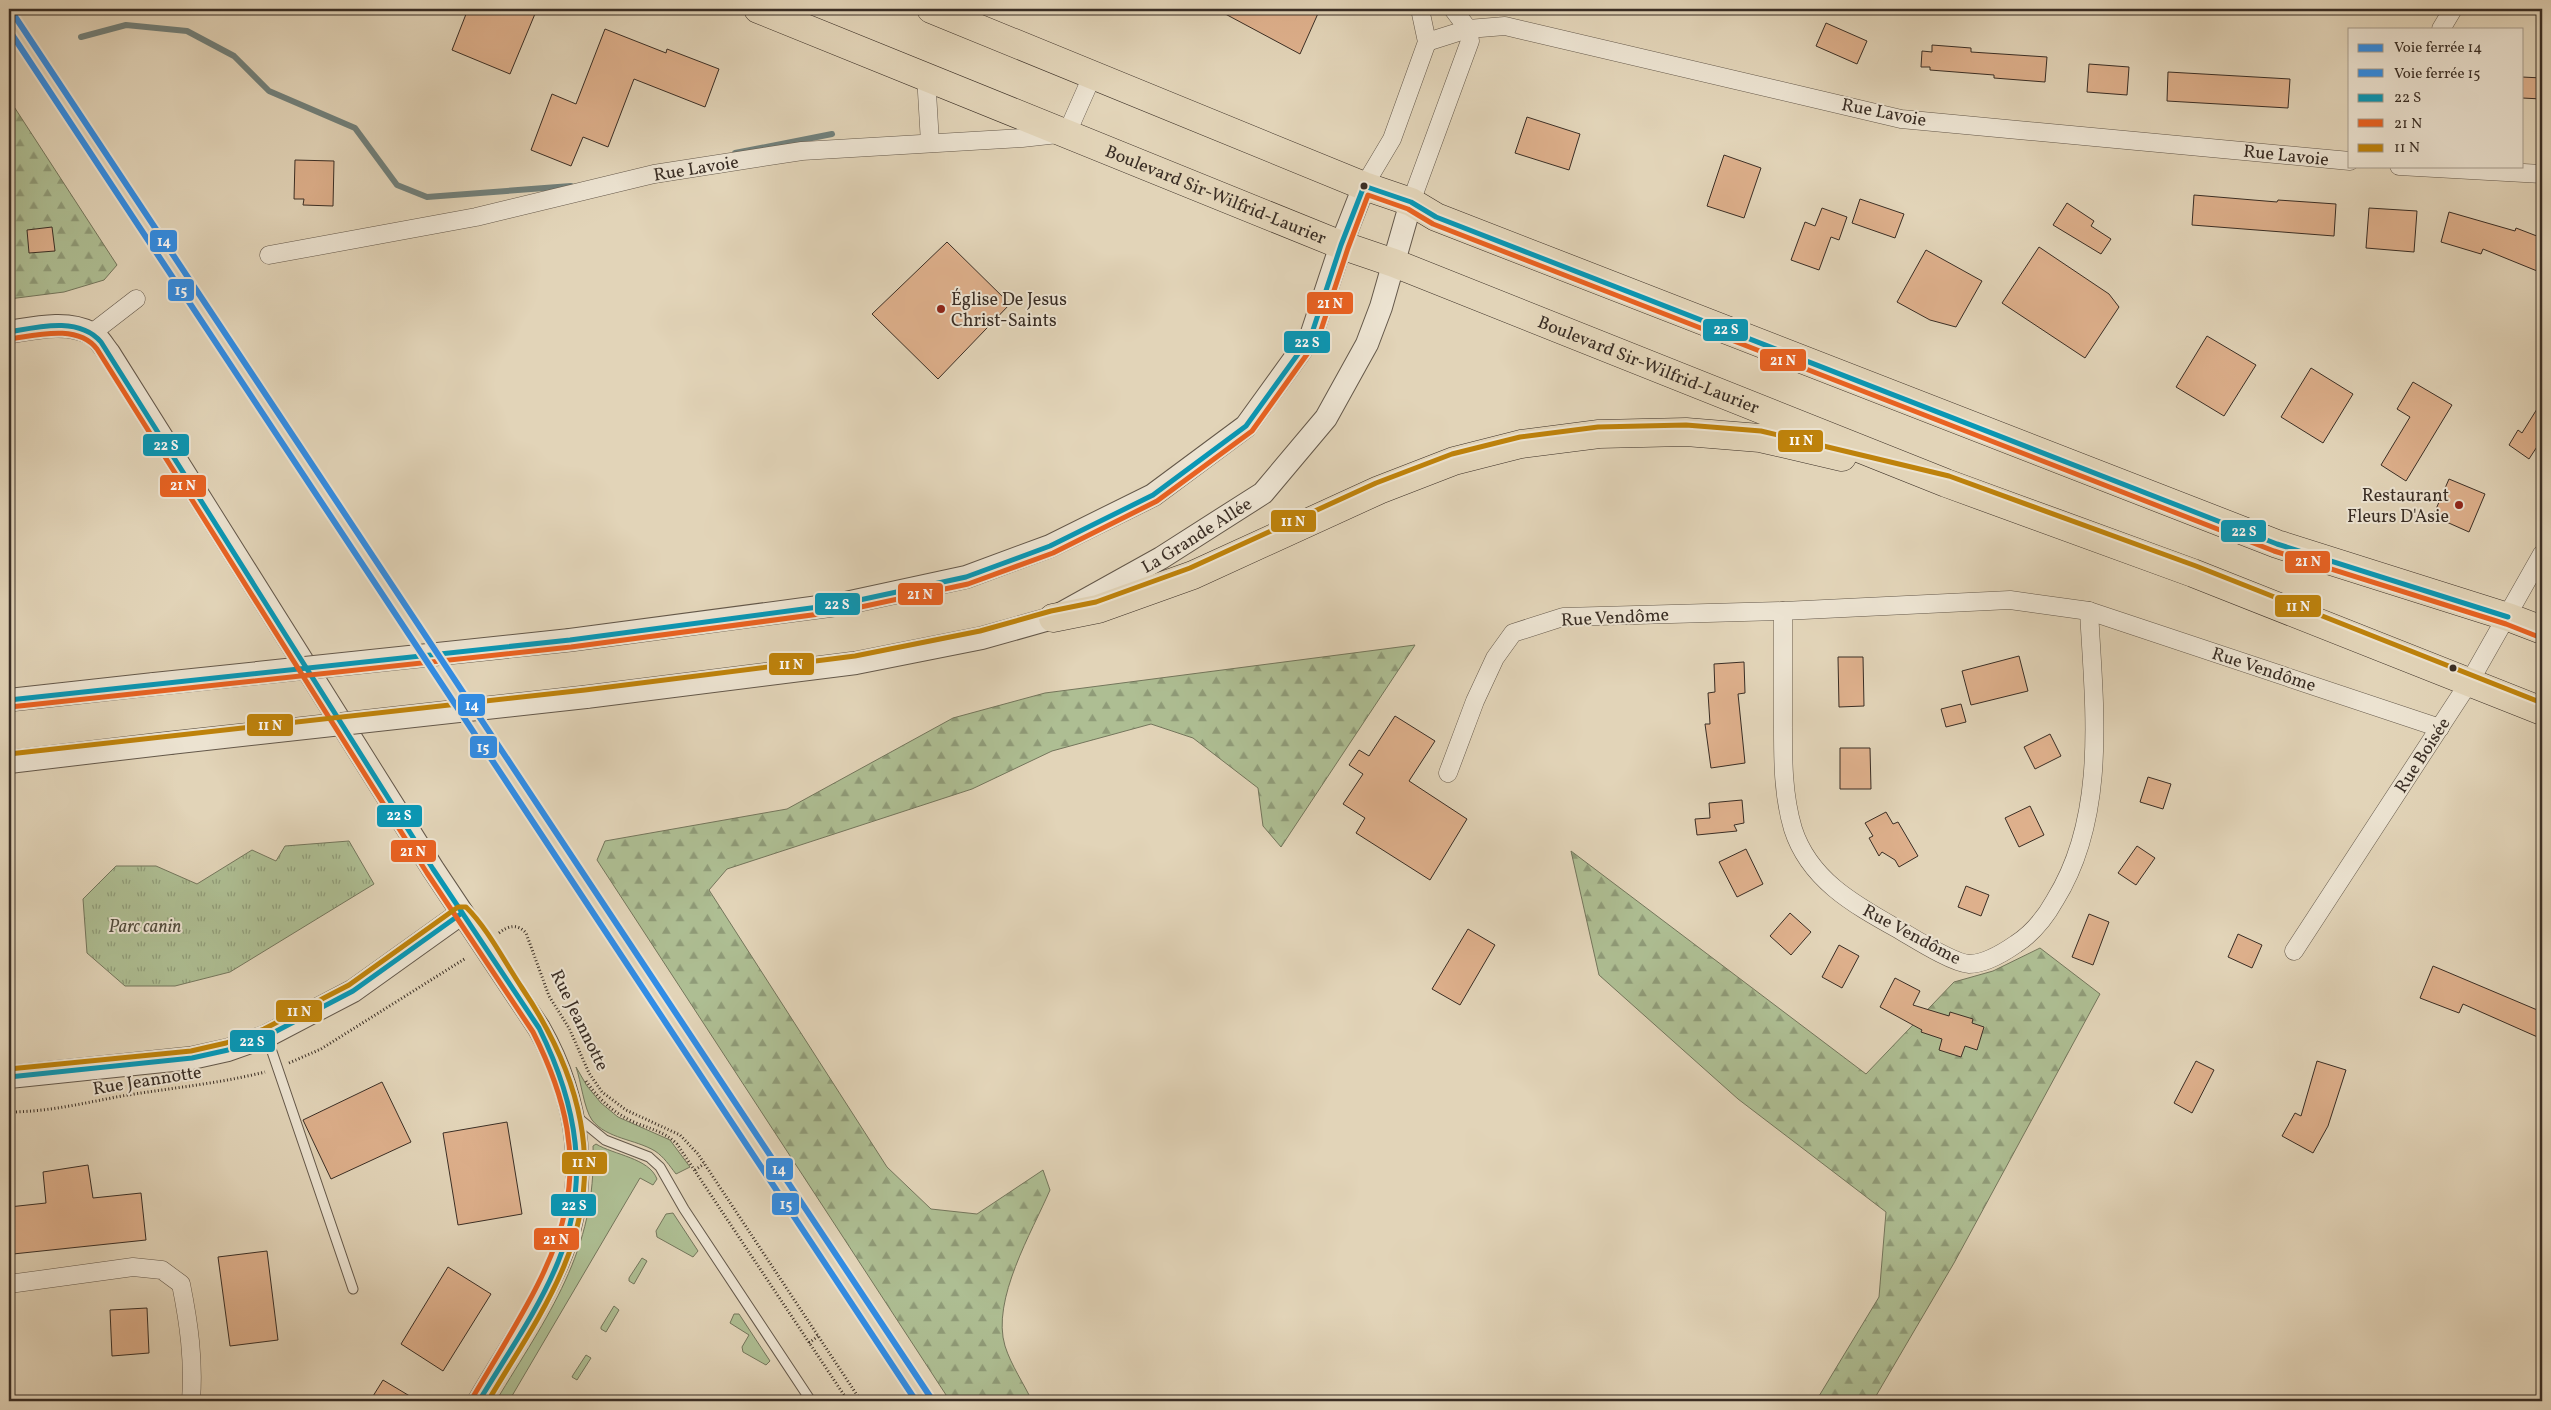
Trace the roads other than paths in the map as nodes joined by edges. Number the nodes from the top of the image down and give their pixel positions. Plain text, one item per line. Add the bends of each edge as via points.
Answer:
1 (758, 9) edge
2 (931, 9) edge
3 (1420, 9) edge
4 (1453, 9) edge
5 (2453, 9) edge
6 (2442, 28) edge
7 (1468, 29) junction
8 (1427, 42) junction
9 (1093, 74) junction
10 (926, 75) junction
11 (1067, 133) junction
12 (930, 143) junction
13 (2348, 161) edge
14 (2435, 168) edge
15 (2542, 174) edge
16 (1364, 186) junction
17 (1411, 202) junction
18 (1341, 245) junction
19 (269, 255) dead end
20 (1394, 263) junction
21 (136, 299) dead end
22 (9, 332) edge
23 (92, 333) junction
24 (1946, 483) junction
25 (2542, 554) edge
26 (1783, 611) junction
27 (2089, 611) junction
28 (2508, 617) junction
29 (1052, 618) junction
30 (2542, 630) edge
31 (2470, 681) junction
32 (9, 700) edge
33 (2542, 711) edge
34 (2440, 728) junction
35 (9, 762) edge
36 (1448, 773) dead end
37 (462, 914) junction
38 (2294, 951) dead end
39 (267, 1036) junction
40 (9, 1077) edge
41 (573, 1112) junction
42 (9, 1284) edge
43 (353, 1289) dead end
44 (808, 1400) edge
45 (191, 1401) edge
46 (479, 1401) edge

1 - 10 main road, Boulevard Sir-Wilfrid-Laurier
2 - 9 main road
3 - 8 street
4 - 7 street
5 - 6 street
7 - 8 street, Rue Lavoie
7 - 13 street, Rue Lavoie via 1505,26 1530,30 1901,119
7 - 17 street via 1470,41 1466,55
8 - 16 street via 1392,139
9 - 11 street
9 - 16 main road
10 - 11 main road, Boulevard Sir-Wilfrid-Laurier
10 - 12 street
11 - 12 street, Rue Lavoie
11 - 18 main road, Boulevard Sir-Wilfrid-Laurier
12 - 19 street, Rue Lavoie via 802,151 654,174 476,217
14 - 15 street
16 - 17 main road
16 - 18 street
17 - 20 street, La Grande Allée
17 - 28 main road via 1436,217 2277,544
18 - 20 main road, Boulevard Sir-Wilfrid-Laurier
18 - 32 street, bridge via 1312,336 1246,426 1154,495 1050,546 966,577 841,604 570,640
20 - 24 main road, Boulevard Sir-Wilfrid-Laurier
20 - 29 street, La Grande Allée via 1367,344 1326,418 1263,492 1162,558
21 - 23 street
22 - 23 street via 46,326 72,327
23 - 37 street via 114,362
24 - 29 main road via 1760,438 1686,432 1608,434 1521,444 1454,461 1380,490 1194,575 1098,609
24 - 31 main road, Boulevard Sir-Wilfrid-Laurier via 2193,573
25 - 28 street, Rue Boisée
26 - 27 street, Rue Vendôme via 2010,600
26 - 27 street, Rue Vendôme via 1784,790 1794,831 1811,867 1835,889 1873,915 1923,944 1968,964 1991,958 2030,935 2070,877 2088,814 2094,737
26 - 36 street, Rue Vendôme via 1563,617 1513,634 1495,658
27 - 34 street, Rue Vendôme
28 - 30 main road
28 - 31 street, Rue Boisée
29 - 35 street, La Grande Allée, bridge via 982,638 856,663
31 - 33 main road, Boulevard Sir-Wilfrid-Laurier
31 - 34 street, Rue Boisée
34 - 38 street, Rue Boisée
37 - 39 street via 353,991
37 - 41 street via 546,1040
39 - 40 street via 192,1058
39 - 43 lane
41 - 44 lane via 583,1124 606,1140 653,1160
41 - 46 street via 576,1197 565,1243 549,1280
42 - 45 street via 132,1267 162,1270 180,1284 188,1316 193,1366

